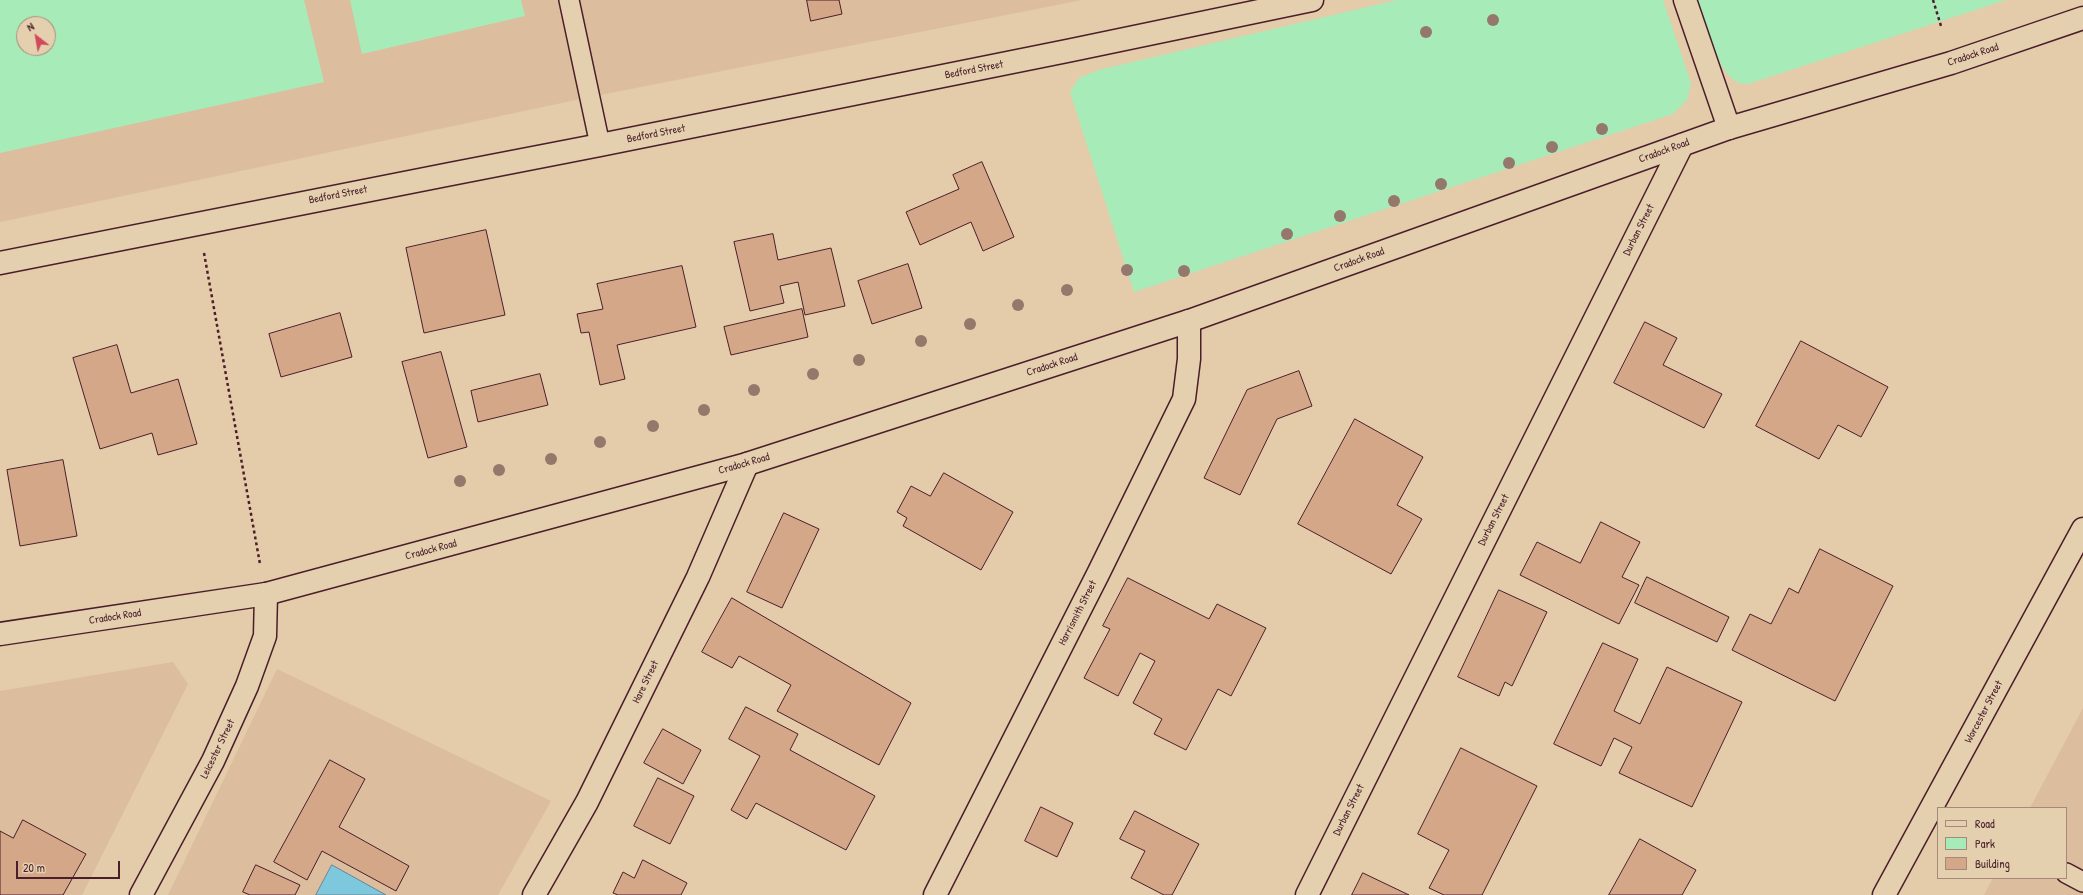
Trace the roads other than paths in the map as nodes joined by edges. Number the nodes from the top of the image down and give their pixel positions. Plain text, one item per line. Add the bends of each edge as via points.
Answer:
1 (569, 0) edge
2 (1312, 0) edge
3 (1686, 0) edge
4 (2083, 18) edge
5 (1729, 128) junction
6 (600, 145) junction
7 (1682, 145) junction
8 (0, 263) edge
9 (1189, 321) junction
10 (747, 464) junction
11 (2083, 529) edge
12 (266, 594) junction
13 (0, 634) edge
14 (1935, 807) edge
15 (2067, 874) edge
16 (2083, 882) edge
17 (141, 895) edge
18 (534, 895) edge
19 (935, 895) edge
20 (1307, 895) edge
21 (1884, 895) edge

1 - 6 lane
2 - 6 street, Bedford Street
3 - 5 street
4 - 5 street, Cradock Road via 1951,63
5 - 7 street, Cradock Road
6 - 8 street, Bedford Street via 198,222
7 - 9 street, Cradock Road
7 - 20 street, Durban Street
9 - 10 street, Cradock Road
9 - 19 street, Harrismith Street via 1189,359 1184,399 1095,581
10 - 12 street, Cradock Road
10 - 18 street, Hare Street via 698,577 608,760
11 - 14 street, Worcester Street
12 - 13 street, Cradock Road
12 - 17 street, Leicester Street via 265,636 247,686 213,761
14 - 21 street, Worcester Street
15 - 16 lane

